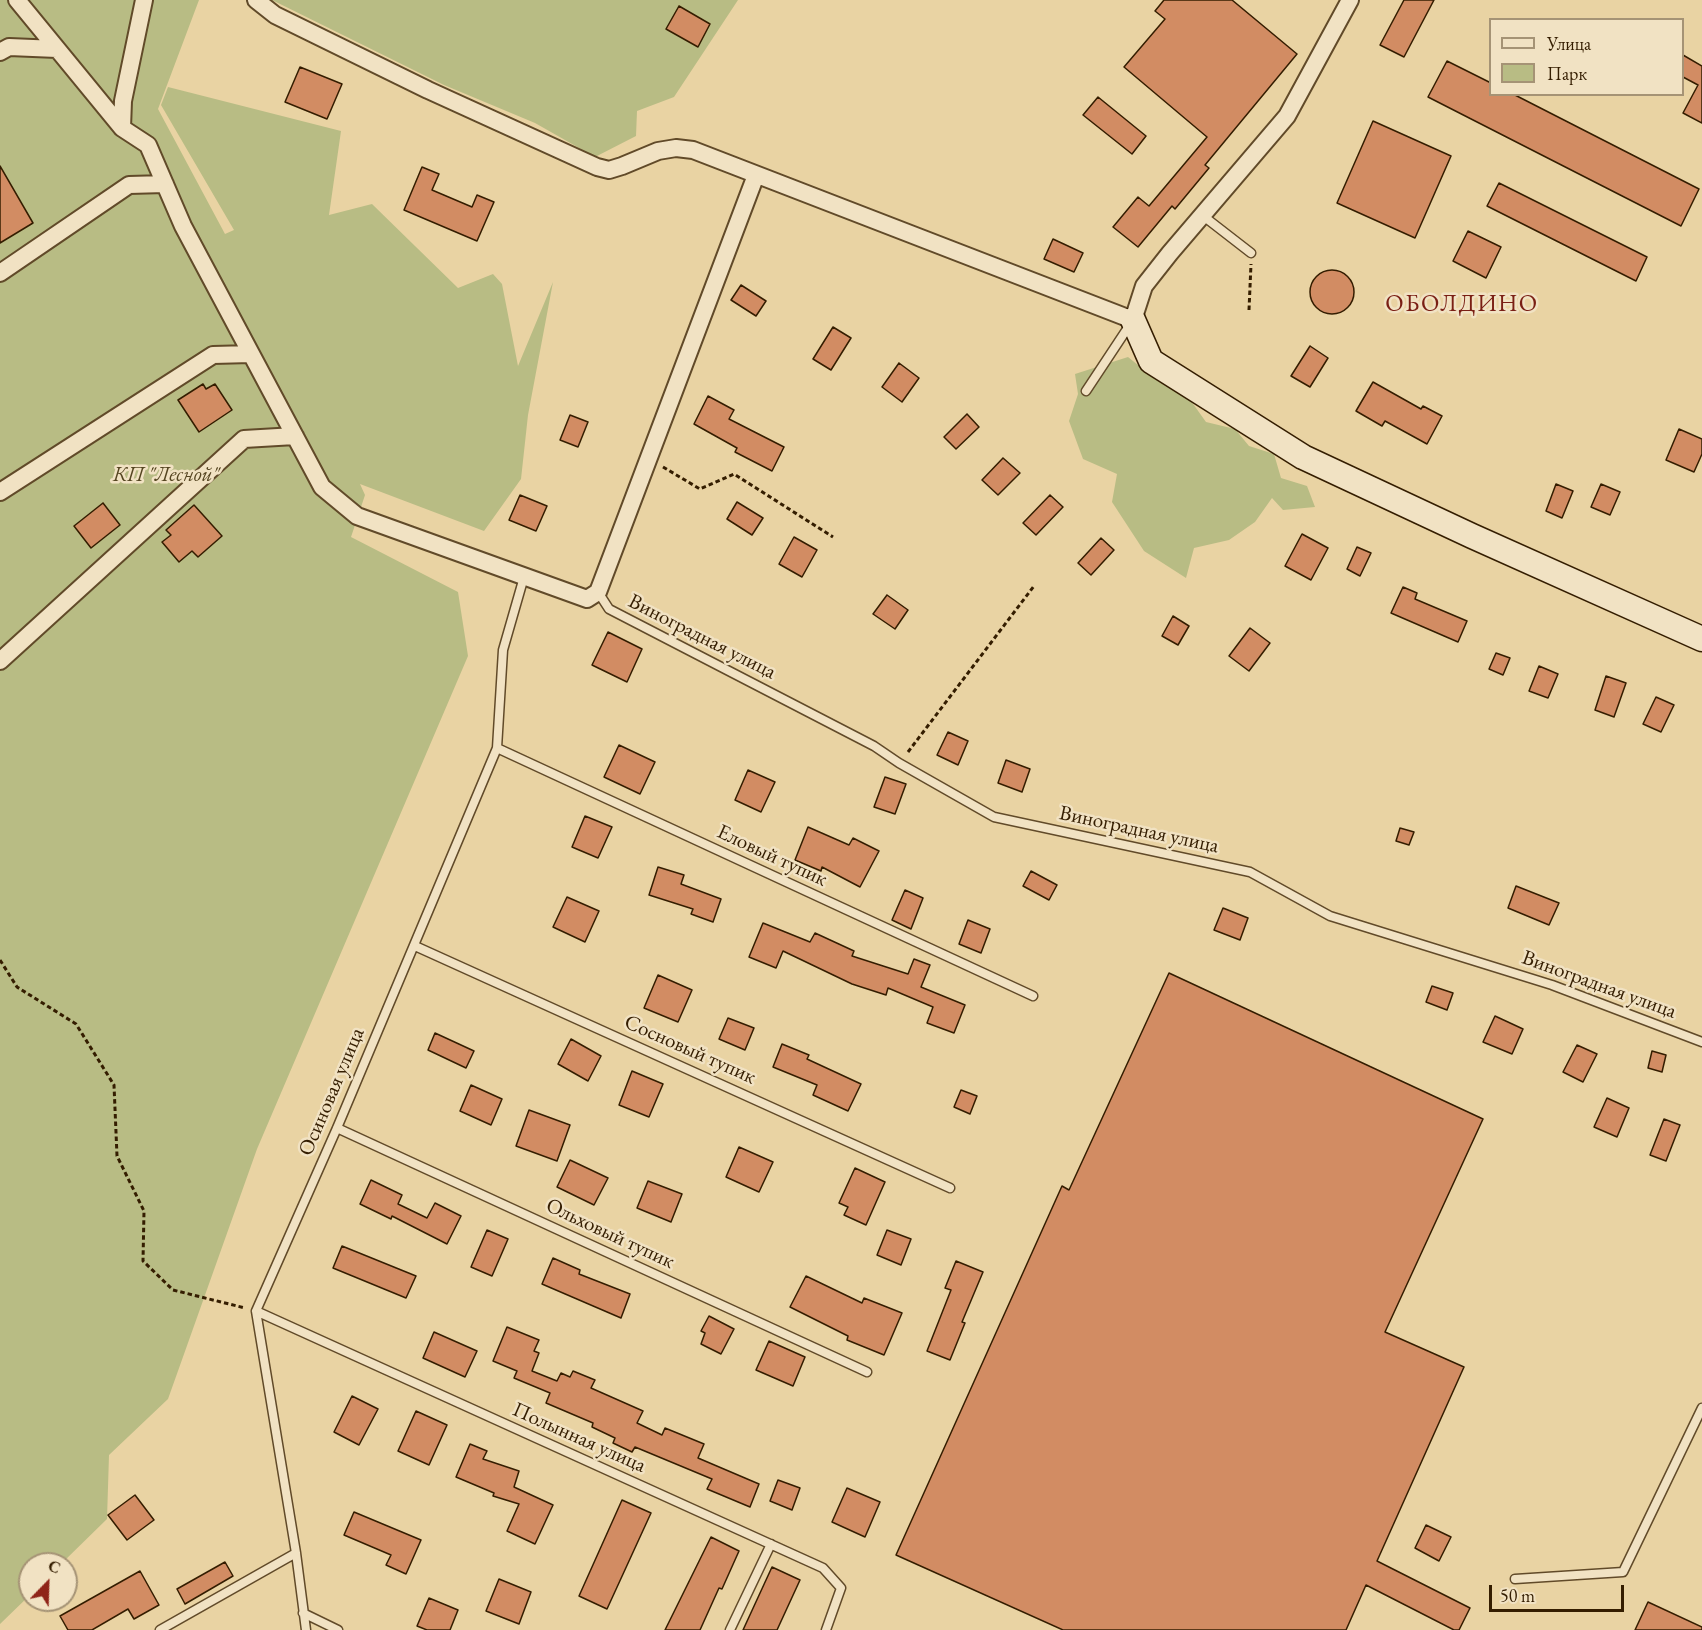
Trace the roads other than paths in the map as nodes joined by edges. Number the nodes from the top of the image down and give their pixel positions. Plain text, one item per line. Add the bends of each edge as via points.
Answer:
1 (16, 0) edge
2 (144, 0) edge
3 (256, 0) edge
4 (1350, 0) edge
5 (57, 49) junction
6 (0, 52) edge
7 (122, 128) junction
8 (756, 175) junction
9 (165, 184) junction
10 (1203, 215) junction
11 (1251, 254) road end
12 (0, 273) edge
13 (1133, 320) junction
14 (251, 354) junction
15 (1086, 391) dead end
16 (295, 436) junction
17 (0, 492) edge
18 (524, 577) junction
19 (598, 592) junction
20 (1702, 639) edge
21 (0, 661) edge
22 (497, 748) junction
23 (415, 946) junction
24 (1033, 996) dead end
25 (1702, 1042) edge
26 (337, 1128) junction
27 (950, 1188) dead end
28 (255, 1311) junction
29 (867, 1372) dead end
30 (1702, 1408) edge
31 (771, 1544) junction
32 (296, 1553) junction
33 (1515, 1579) dead end
34 (303, 1613) junction
35 (160, 1630) edge
36 (306, 1630) edge
37 (338, 1630) edge
38 (730, 1630) edge
39 (826, 1630) edge

1 - 5 street
2 - 7 street via 123,101
3 - 8 street via 275,15 428,90 597,167 609,170 676,148 693,150
4 - 10 street via 1287,116
5 - 6 street via 9,46
5 - 7 street
7 - 9 street via 148,146
8 - 13 street
8 - 19 street
9 - 12 street via 129,185
9 - 14 street
10 - 11 lane
10 - 13 street via 1144,286
13 - 15 lane
13 - 20 street via 1151,361 1304,457
14 - 16 street
14 - 17 street via 213,355
16 - 18 street via 322,487 357,516
16 - 21 street via 244,438
18 - 19 street via 587,598
18 - 22 lane, Осиновая улица via 502,657
19 - 25 lane, Виноградная улица via 609,609 874,746 994,817 1250,872 1330,916 1552,985
22 - 23 lane, Осиновая улица
22 - 24 lane, Еловый тупик
23 - 26 lane, Осиновая улица
23 - 27 lane, Сосновый тупик
26 - 28 lane, Осиновая улица
26 - 29 lane, Ольховый тупик
28 - 31 lane, Полынная улица
28 - 32 lane
30 - 33 lane via 1623,1572
31 - 38 lane
31 - 39 lane, Полынная улица via 823,1568 841,1588
32 - 34 lane
32 - 35 lane
34 - 36 lane
34 - 37 lane

